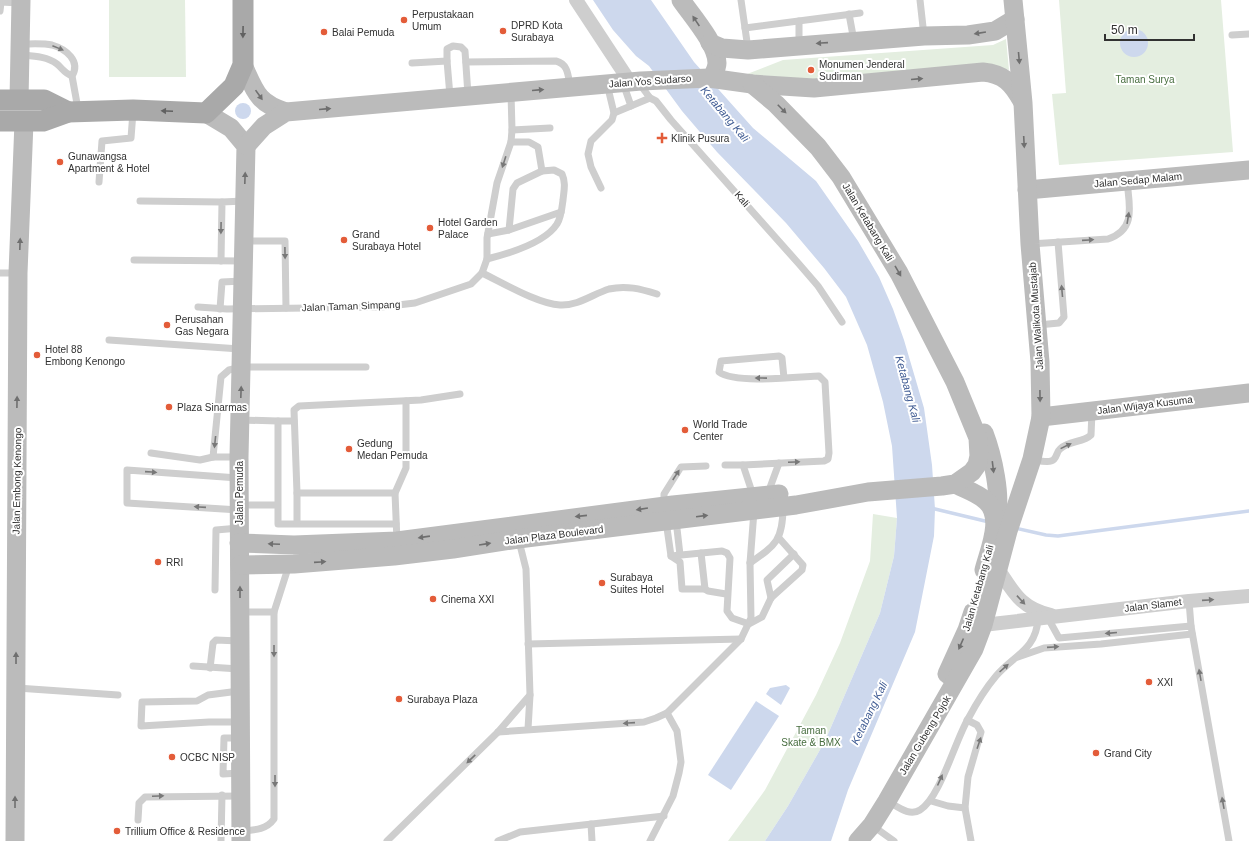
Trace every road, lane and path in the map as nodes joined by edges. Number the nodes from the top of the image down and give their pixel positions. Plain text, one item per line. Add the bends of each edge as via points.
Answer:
1 (243, 0) edge
2 (576, 0) edge
3 (681, 0) edge
4 (741, 0) edge
5 (920, 0) edge
6 (1013, 0) edge
7 (0, 2) edge
8 (21, 2) edge
9 (0, 11) edge
10 (860, 13) dead end
11 (849, 14) junction
12 (1015, 19) junction
13 (799, 21) junction
14 (745, 28) junction
15 (1249, 34) edge
16 (1232, 35) dead end
17 (924, 36) junction
18 (854, 41) junction
19 (710, 43) junction
20 (799, 45) junction
21 (20, 50) junction
22 (748, 50) junction
23 (446, 61) junction
24 (466, 62) junction
25 (412, 63) dead end
26 (243, 65) junction
27 (72, 76) junction
28 (711, 78) junction
29 (628, 82) junction
30 (752, 84) junction
31 (570, 87) junction
32 (511, 92) junction
33 (459, 97) junction
34 (650, 98) junction
35 (10, 100) edge
36 (1023, 103) junction
37 (631, 106) junction
38 (133, 110) junction
39 (73, 112) junction
40 (286, 112) junction
41 (206, 113) junction
42 (614, 113) junction
43 (0, 121) edge
44 (24, 122) junction
45 (550, 128) dead end
46 (512, 130) junction
47 (511, 142) junction
48 (246, 146) junction
49 (1249, 170) edge
50 (542, 171) junction
51 (1127, 180) junction
52 (99, 182) dead end
53 (601, 188) dead end
54 (1027, 190) junction
55 (140, 201) dead end
56 (245, 201) junction
57 (222, 202) junction
58 (561, 212) junction
59 (509, 230) junction
60 (488, 234) junction
61 (244, 240) junction
62 (1058, 242) junction
63 (1030, 244) junction
64 (487, 259) junction
65 (134, 260) dead end
66 (221, 261) junction
67 (244, 261) junction
68 (9, 273) edge
69 (482, 273) junction
70 (244, 281) junction
71 (657, 294) dead end
72 (198, 307) dead end
73 (286, 308) junction
74 (220, 309) junction
75 (243, 309) junction
76 (842, 322) dead end
77 (1037, 326) junction
78 (109, 340) dead end
79 (242, 358) junction
80 (366, 368) dead end
81 (784, 378) junction
82 (955, 382) junction
83 (1249, 393) edge
84 (460, 394) dead end
85 (406, 401) junction
86 (1092, 412) junction
87 (240, 418) junction
88 (1041, 418) junction
89 (278, 421) junction
90 (294, 421) junction
91 (151, 453) dead end
92 (213, 457) junction
93 (239, 457) junction
94 (1032, 459) junction
95 (779, 463) junction
96 (724, 465) dead end
97 (742, 465) junction
98 (706, 466) dead end
99 (239, 478) junction
100 (949, 485) junction
101 (876, 491) junction
102 (296, 493) junction
103 (394, 493) junction
104 (758, 501) junction
105 (277, 505) junction
106 (783, 507) junction
107 (670, 513) junction
108 (239, 521) junction
109 (297, 523) junction
110 (617, 525) junction
111 (1001, 525) junction
112 (397, 532) junction
113 (517, 532) junction
114 (563, 533) junction
115 (779, 538) junction
116 (586, 539) dead end
117 (701, 553) junction
118 (794, 554) junction
119 (680, 555) junction
120 (671, 556) junction
121 (750, 563) junction
122 (240, 564) junction
123 (289, 564) junction
124 (998, 569) junction
125 (705, 589) junction
126 (215, 590) dead end
127 (726, 594) junction
128 (1249, 596) edge
129 (771, 598) junction
130 (1188, 601) junction
131 (240, 612) junction
132 (274, 612) junction
133 (1048, 618) junction
134 (749, 624) junction
135 (983, 625) junction
136 (1191, 626) junction
137 (1192, 634) junction
138 (741, 639) junction
139 (239, 641) junction
140 (528, 644) junction
141 (1016, 658) junction
142 (193, 666) dead end
143 (210, 668) junction
144 (239, 669) junction
145 (16, 688) junction
146 (240, 691) junction
147 (118, 695) dead end
148 (530, 695) junction
149 (666, 713) junction
150 (967, 720) junction
151 (528, 729) junction
152 (498, 732) junction
153 (235, 733) junction
154 (232, 795) junction
155 (931, 801) junction
156 (890, 802) junction
157 (965, 808) junction
158 (664, 816) junction
159 (138, 820) dead end
160 (591, 824) junction
161 (865, 834) edge
162 (242, 838) edge
163 (15, 841) edge
164 (221, 841) edge
165 (387, 841) edge
166 (498, 841) edge
167 (592, 841) edge
168 (650, 841) edge
169 (848, 841) edge
170 (894, 841) edge
171 (971, 841) edge
172 (1230, 841) edge

1 -> 26 main road
2 - 29 street
19 -> 3 street
4 - 14 lane
5 - 17 lane
6 - 12 street, Jalan Walikota Mustajab
7 - 8 lane
7 - 9 lane
8 - 21 street
10 - 11 lane
11 - 13 lane
11 - 18 lane
12 -> 17 street via 1006,26 968,36
12 -> 36 street, Jalan Walikota Mustajab
13 - 14 lane
13 - 20 lane
14 - 22 lane
15 - 16 lane
17 - 18 street
18 -> 20 street
19 - 22 street via 722,48
19 - 28 street via 717,63
20 - 22 street
21 - 27 lane via 56,64
21 -> 27 lane via 52,45 67,52 74,60 75,70
21 - 35 street
23 - 24 lane via 447,49 453,46 461,47 465,51
23 - 25 lane
23 - 33 lane
24 - 31 lane via 562,62 566,67
24 - 33 lane
26 -> 40 street via 261,99 270,107
26 - 41 main road via 234,86
27 - 39 lane
28 - 29 street, Jalan Yos Sudarso
28 - 30 street, Jalan Yos Sudarso
29 - 31 street, Jalan Yos Sudarso
29 - 34 lane, Kali
29 - 37 lane
29 - 42 lane
30 -> 36 street, Jalan Yos Sudarso via 814,88 987,73 1009,80
30 -> 82 street, Jalan Ketabang Kali via 776,104 818,147 841,177 899,273
32 -> 31 street, Jalan Yos Sudarso
32 - 33 street, Jalan Yos Sudarso
32 - 46 lane
40 -> 33 street, Jalan Yos Sudarso
34 - 37 lane
34 - 76 lane, Kali via 656,101 818,286
35 - 39 main road via 44,100
36 -> 54 street, Jalan Walikota Mustajab
37 - 42 lane
38 - 39 main road
41 -> 38 main road
38 - 52 lane via 131,138 102,141
39 - 44 main road via 43,121
40 - 48 street via 264,126
41 - 48 street via 231,128
42 - 53 lane via 612,120 591,141 588,154
43 - 44 main road
68 -> 44 street, Jalan Embong Kenongo
45 - 46 lane
46 - 47 lane
47 - 50 lane via 529,142 538,147
47 -> 60 lane via 497,183
56 -> 48 street, Jalan Pemuda
49 - 51 street, Jalan Sedap Malam
50 - 58 lane via 554,170 562,174 566,181
50 - 59 lane via 517,183 513,190
51 - 54 street, Jalan Sedap Malam
62 -> 51 lane via 1118,236 1126,228 1130,216
54 - 63 street, Jalan Walikota Mustajab
55 - 57 lane
56 - 57 lane
56 - 61 street, Jalan Pemuda
57 -> 66 lane
58 - 59 lane
58 - 64 lane via 552,232 518,250
59 - 60 lane
60 - 64 lane
61 - 67 street, Jalan Pemuda
61 -> 73 lane via 285,241
62 - 63 lane
77 -> 62 lane via 1059,323 1063,320
63 - 77 street, Jalan Walikota Mustajab
64 - 69 lane
65 - 66 lane
66 - 67 lane
67 - 70 street, Jalan Pemuda
145 -> 68 street, Jalan Embong Kenongo
69 - 71 lane via 534,298 561,305 619,288 640,289
69 - 73 lane, Jalan Taman Simpang via 471,284 415,304
70 - 74 lane via 222,282
70 - 75 street, Jalan Pemuda
72 - 74 lane, Jalan Taman Simpang
73 - 75 lane, Jalan Taman Simpang
74 - 75 lane, Jalan Taman Simpang
75 - 79 street, Jalan Pemuda
77 -> 88 street, Jalan Walikota Mustajab
78 - 79 lane
79 - 80 lane
87 -> 79 street, Jalan Pemuda
79 -> 92 lane via 221,377
81 -> 81 lane via 728,377 719,372 721,361 779,356 784,361
95 -> 81 lane via 824,461 829,453 823,378
82 - 100 street, Jalan Ketabang Kali via 980,447 975,468 965,478
82 -> 111 street, Jalan Ketabang Kali via 975,409 992,457
83 - 86 street, Jalan Wijaya Kusuma
84 - 85 lane
85 - 90 lane via 299,406 294,410
85 - 103 lane via 406,468
86 - 88 street, Jalan Wijaya Kusuma
94 -> 86 lane via 1050,462 1054,460 1059,449 1067,444 1089,438
87 - 89 lane
87 - 93 street, Jalan Pemuda
88 - 94 street, Jalan Walikota Mustajab
89 - 90 lane
89 - 105 lane
90 - 102 lane
91 - 92 lane via 200,460
92 - 93 lane
93 - 99 street, Jalan Pemuda
94 - 111 street, Jalan Walikota Mustajab
95 - 97 lane
95 - 104 lane
96 - 97 lane
97 - 104 lane
107 -> 98 lane via 664,494 680,467
99 - 108 street, Jalan Pemuda
108 -> 99 lane via 127,503 127,470
100 - 101 street, Jalan Plaza Boulevard
100 - 111 street via 985,500
101 - 104 street, Jalan Plaza Boulevard via 794,493
101 - 106 street, Jalan Plaza Boulevard
102 - 103 lane
102 - 109 lane
103 - 112 lane
104 - 106 street, Jalan Plaza Boulevard
104 - 107 street, Jalan Plaza Boulevard
104 - 121 lane
105 - 108 lane
105 - 109 lane via 278,524
106 - 115 lane via 783,523
107 - 110 street, Jalan Plaza Boulevard
107 - 119 lane
107 - 120 lane
112 -> 108 street, Jalan Plaza Boulevard via 294,545
108 - 122 street, Jalan Pemuda
108 - 126 lane via 216,530
109 - 112 lane
110 -> 113 street, Jalan Plaza Boulevard
110 - 114 street, Jalan Plaza Boulevard
111 - 124 street, Jalan Walikota Mustajab
111 -> 169 street, Jalan Ketabang Kali via 967,630 952,664 928,711
113 -> 112 street, Jalan Plaza Boulevard
113 - 114 street, Jalan Plaza Boulevard
123 -> 113 street, Jalan Plaza Boulevard via 394,556
113 - 140 lane via 526,569
114 - 116 lane
115 - 118 lane
115 - 121 lane
117 - 119 lane
117 - 125 lane
117 - 127 lane via 727,553 730,558
118 - 129 lane via 767,580
118 - 129 lane via 803,565 802,570
119 - 120 lane
120 - 125 lane via 680,562 682,589
121 - 134 lane
122 - 123 street, Jalan Plaza Boulevard
131 -> 122 street, Jalan Pemuda
123 - 132 lane
124 -> 133 street, Jalan Slamet via 1027,606
124 - 135 street, Jalan Walikota Mustajab
125 - 127 lane
127 - 134 lane via 729,615
130 -> 128 street, Jalan Slamet
129 - 134 lane via 762,617
130 - 133 street, Jalan Slamet
130 - 136 lane
131 - 132 lane
131 - 139 street, Jalan Pemuda
132 -> 162 lane via 275,813 274,819 267,827
133 - 135 street, Jalan Slamet
136 -> 133 lane via 1059,638
133 - 141 lane via 1035,639
134 - 138 lane
135 - 156 street, Jalan Gubeng Pojok via 955,686
136 - 137 lane
141 -> 137 lane via 1044,648
172 -> 137 lane
138 - 140 lane
138 - 149 lane
139 - 143 lane via 216,640 213,643
139 - 144 street, Jalan Pemuda
140 - 148 lane
150 -> 141 lane via 990,684
142 - 143 lane
143 - 144 lane
144 - 146 street, Jalan Pemuda
145 - 147 lane
163 -> 145 street, Jalan Embong Kenongo
146 - 153 street, Jalan Pemuda
146 - 153 lane via 208,695 197,701 142,702 141,726
148 - 151 lane
148 - 152 lane
149 -> 151 lane via 644,722
149 - 158 lane via 678,731 681,762 673,796
155 -> 150 lane
157 -> 150 lane via 968,777 981,732 978,725
151 - 152 lane
152 -> 165 lane
153 - 154 street, Jalan Pemuda
159 -> 154 lane via 139,803 145,797
154 - 162 street, Jalan Pemuda
154 - 164 lane
155 - 156 lane via 913,813
155 - 157 lane
156 - 161 street, Jalan Gubeng Pojok
157 - 171 lane
158 - 160 lane
158 - 168 lane
160 - 166 lane via 520,832
160 - 167 lane
161 - 170 lane

